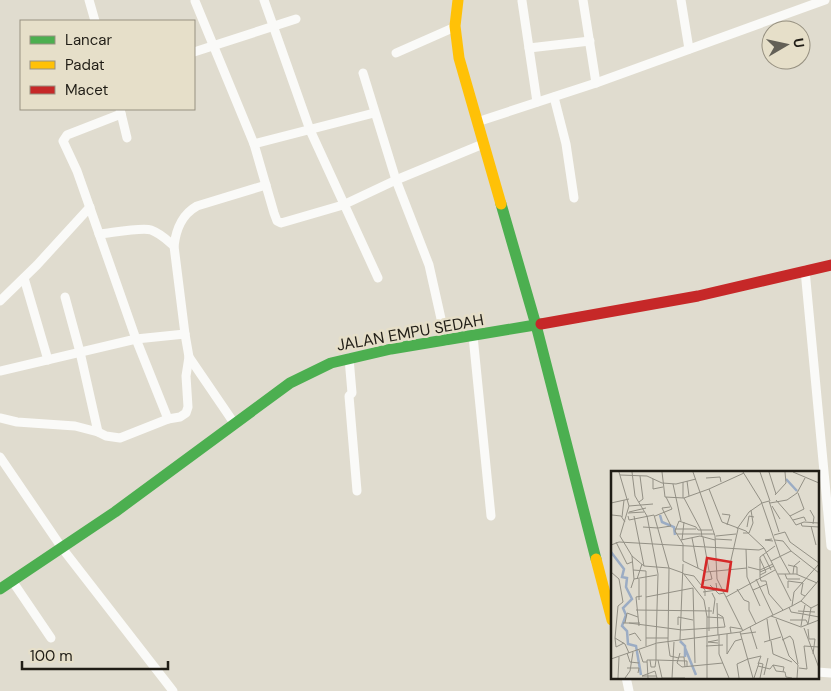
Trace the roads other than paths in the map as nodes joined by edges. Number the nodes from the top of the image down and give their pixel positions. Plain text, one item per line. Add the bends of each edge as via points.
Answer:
1 (89, 0) edge
2 (264, 0) edge
3 (458, 0) edge
4 (583, 0) edge
5 (681, 0) edge
6 (825, 0) edge
7 (195, 1) dead end
8 (522, 1) edge
9 (296, 19) dead end
10 (96, 20) edge
11 (273, 26) junction
12 (455, 27) junction
13 (590, 41) junction
14 (214, 46) junction
15 (529, 48) junction
16 (689, 49) junction
17 (195, 52) edge
18 (396, 53) dead end
19 (363, 73) dead end
20 (596, 83) junction
21 (554, 97) junction
22 (537, 102) junction
23 (121, 112) edge
24 (374, 113) junction
25 (477, 122) junction
26 (310, 130) junction
27 (127, 138) dead end
28 (254, 144) junction
29 (483, 144) junction
30 (396, 180) junction
31 (266, 185) junction
32 (574, 198) dead end
33 (343, 205) junction
34 (90, 208) junction
35 (99, 234) junction
36 (174, 246) junction
37 (831, 265) edge
38 (805, 270) junction
39 (24, 278) junction
40 (378, 278) dead end
41 (65, 297) dead end
42 (0, 301) edge
43 (536, 325) junction
44 (185, 334) junction
45 (473, 336) junction
46 (136, 339) junction
47 (446, 341) junction
48 (80, 352) junction
49 (189, 357) junction
50 (349, 358) junction
51 (48, 360) junction
52 (0, 372) edge
53 (0, 418) edge
54 (168, 419) junction
55 (234, 423) junction
56 (98, 432) junction
57 (0, 458) edge
58 (357, 491) dead end
59 (491, 516) dead end
60 (831, 546) edge
61 (62, 548) junction
62 (11, 581) junction
63 (0, 590) edge
64 (611, 616) edge
65 (51, 638) dead end
66 (818, 672) edge
67 (831, 673) edge
68 (626, 678) edge
69 (173, 691) edge
70 (629, 691) edge

1 - 10 street
2 - 11 street
3 - 12 street
4 - 13 street
5 - 16 street
6 - 16 street
7 - 14 street
8 - 15 street
9 - 11 street
11 - 14 street
11 - 26 street
12 - 18 street
12 - 25 street via 460,67
13 - 15 street
13 - 20 street
14 - 17 street
14 - 28 street
15 - 22 street
16 - 20 street
19 - 24 street
20 - 21 street
21 - 22 street
21 - 32 street via 566,144
22 - 25 street
23 - 27 street
23 - 34 street via 64,138
24 - 26 street
24 - 30 street
25 - 29 street
26 - 28 street
26 - 33 street
28 - 31 street
29 - 30 street
29 - 43 street
30 - 33 street
30 - 47 street via 429,265
31 - 33 street via 274,213 281,223
31 - 36 street via 190,210 181,222
33 - 40 street
34 - 35 street
34 - 39 street
35 - 36 street via 151,230
35 - 46 street
36 - 44 street
37 - 38 street, JALAN EMPU SEDAH
38 - 43 street, JALAN EMPU SEDAH via 698,296
38 - 60 street
39 - 42 street
39 - 51 street
41 - 48 street
43 - 45 street, JALAN EMPU SEDAH
43 - 64 street
44 - 46 street
44 - 49 street
45 - 47 street, JALAN EMPU SEDAH
45 - 59 street
46 - 48 street
46 - 54 street
47 - 50 street, JALAN EMPU SEDAH
48 - 51 street
48 - 56 street
49 - 54 street via 186,413 180,418
49 - 55 street
50 - 55 street, JALAN EMPU SEDAH via 290,382
50 - 58 street
51 - 52 street
53 - 56 street via 75,426
54 - 56 street via 120,438
55 - 61 street, JALAN EMPU SEDAH
57 - 61 street
61 - 62 street, JALAN EMPU SEDAH
61 - 69 street
62 - 63 street, JALAN EMPU SEDAH
62 - 65 street
66 - 67 street
68 - 70 street

